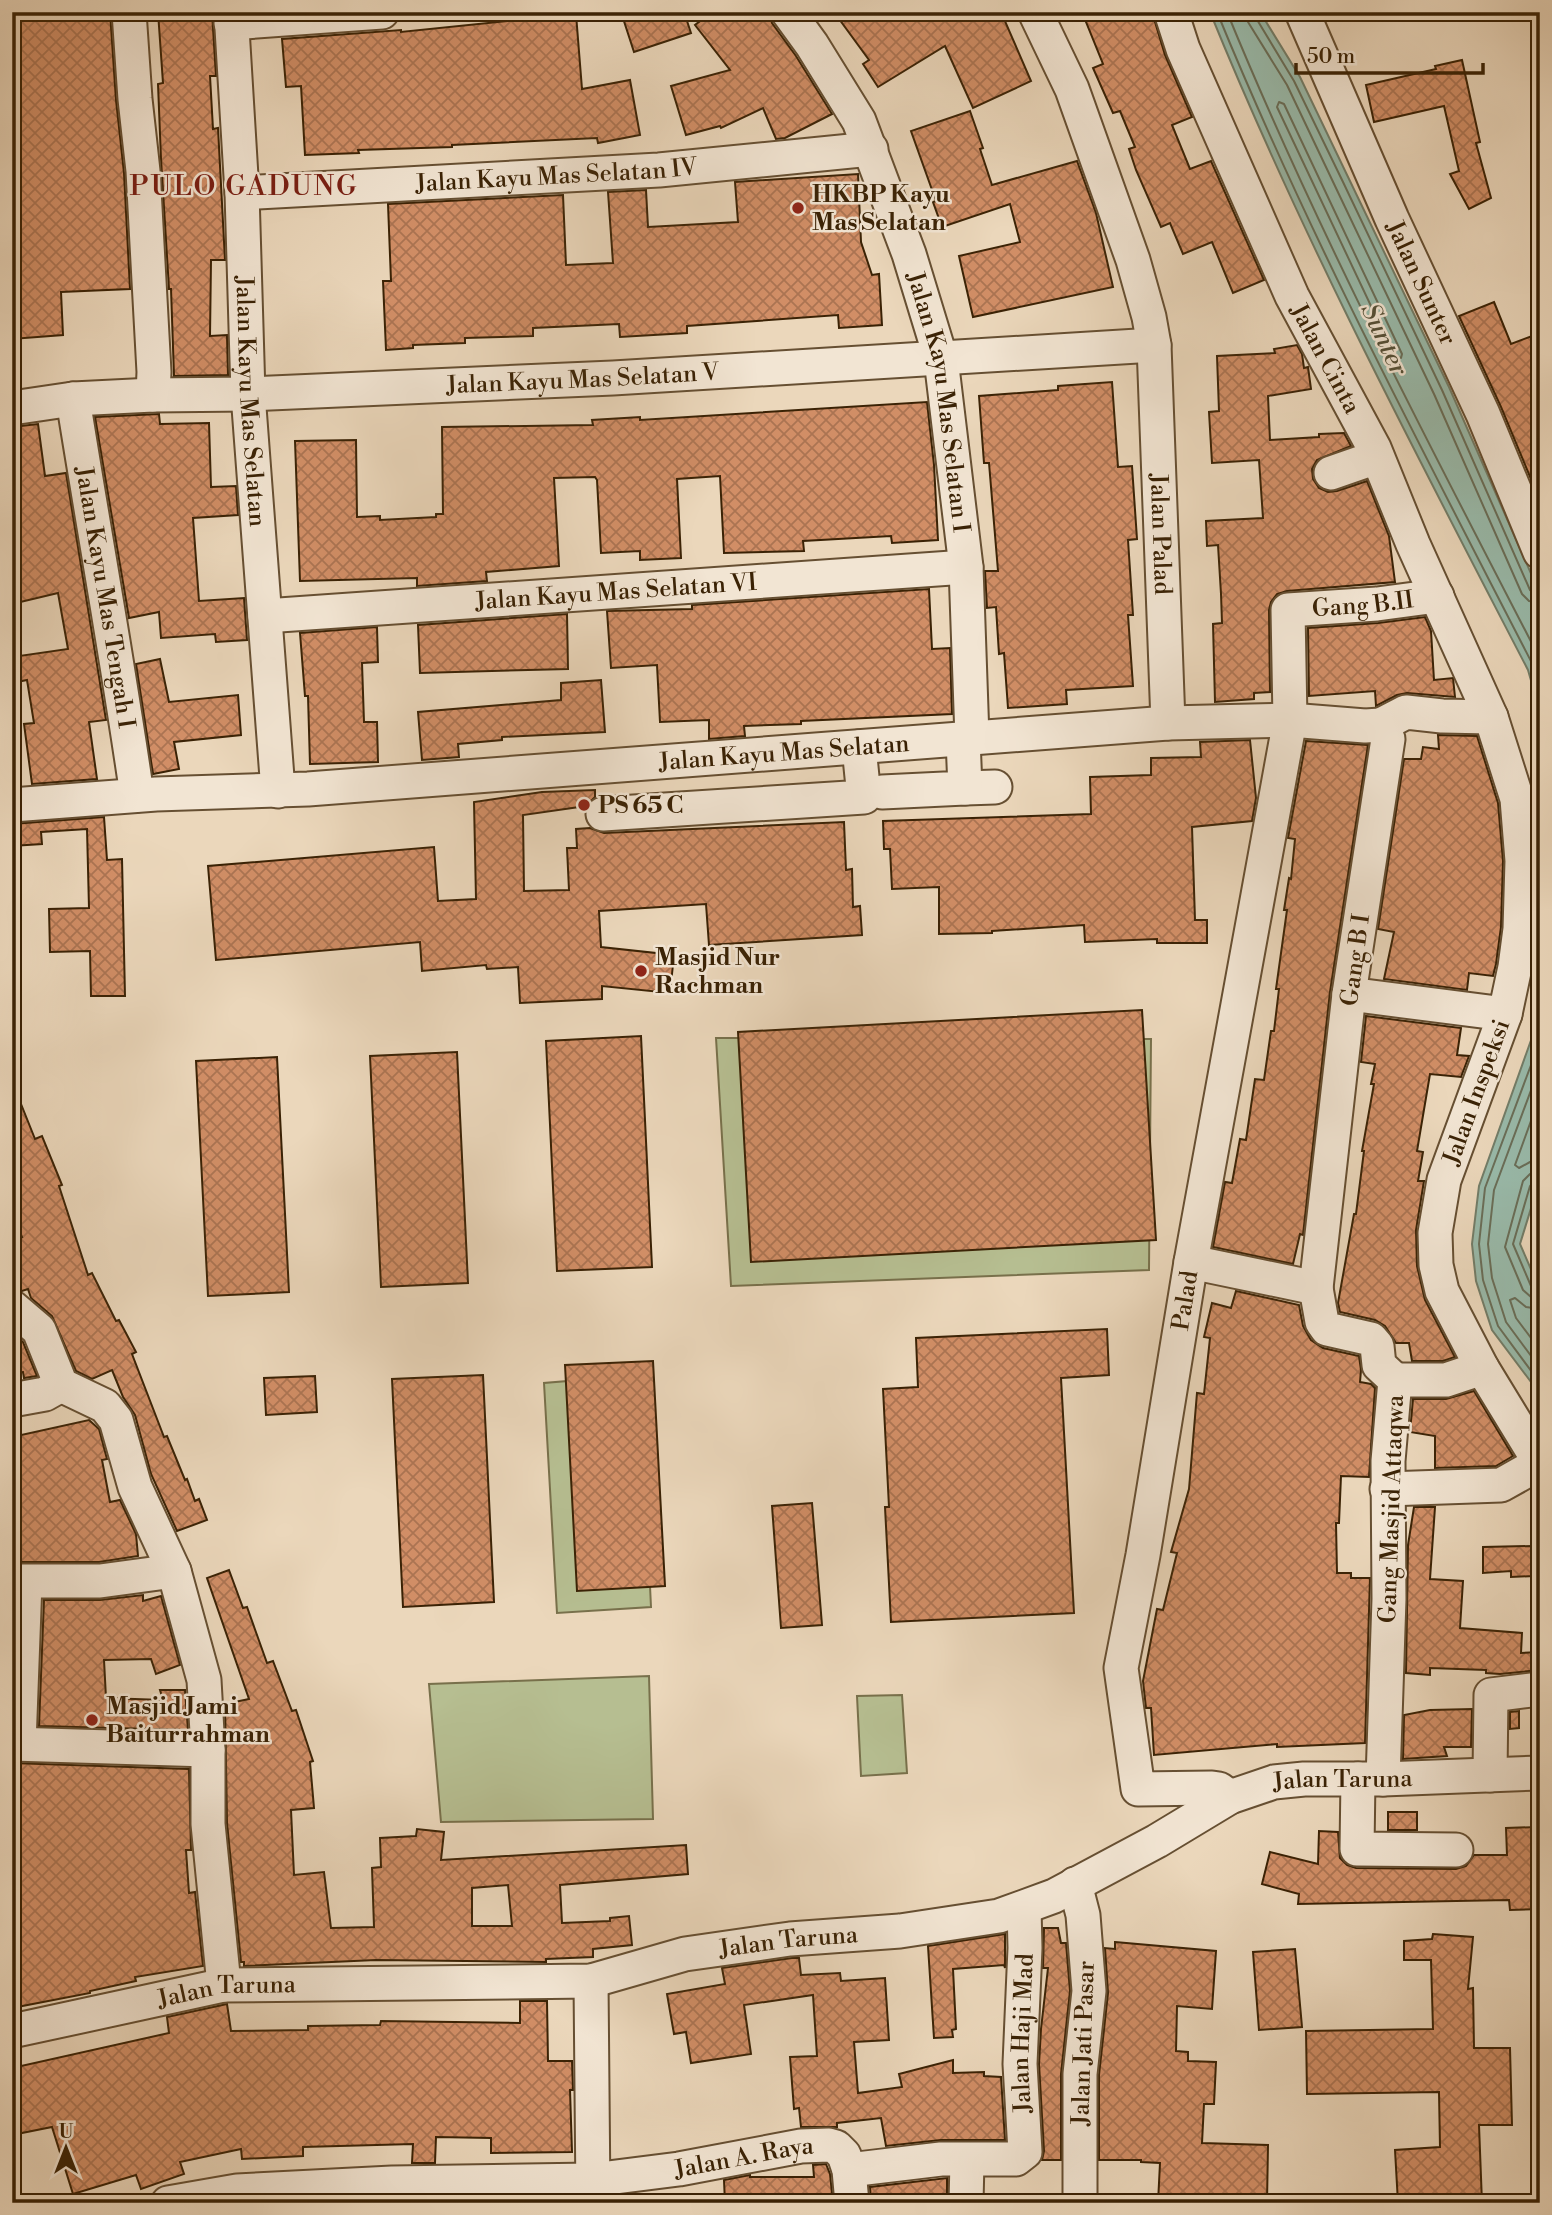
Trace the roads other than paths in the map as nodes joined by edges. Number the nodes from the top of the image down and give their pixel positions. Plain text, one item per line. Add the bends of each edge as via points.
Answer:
1 (129, 12) edge
2 (382, 12) edge
3 (788, 12) edge
4 (1035, 12) edge
5 (1171, 12) edge
6 (1302, 12) edge
7 (231, 18) edge
8 (871, 149) junction
9 (242, 193) junction
10 (1154, 345) junction
11 (941, 359) junction
12 (248, 394) junction
13 (153, 395) junction
14 (73, 399) junction
15 (12, 408) edge
16 (1377, 457) junction
17 (1331, 473) dead end
18 (1540, 552) edge
19 (966, 567) junction
20 (1437, 596) junction
21 (1288, 610) joint
22 (265, 616) junction
23 (1488, 709) junction
24 (1290, 720) junction
25 (1168, 723) junction
26 (1381, 725) junction
27 (968, 739) junction
28 (859, 747) junction
29 (709, 758) junction
30 (278, 791) junction
31 (882, 792) dead end
32 (137, 795) junction
33 (13, 799) edge
34 (710, 807) junction
35 (603, 814) dead end
36 (1349, 994) junction
37 (1505, 1014) junction
38 (1191, 1262) junction
39 (1316, 1288) junction
40 (12, 1307) edge
41 (1482, 1368) junction
42 (1395, 1380) junction
43 (61, 1385) junction
44 (12, 1400) edge
45 (1540, 1463) edge
46 (1387, 1489) junction
47 (174, 1571) junction
48 (19, 1582) edge
49 (1540, 1689) edge
50 (16, 1744) edge
51 (208, 1750) junction
52 (1540, 1773) edge
53 (1490, 1775) junction
54 (1371, 1779) junction
55 (1230, 1797) junction
56 (1456, 1850) dead end
57 (1075, 1884) junction
58 (1024, 1908) junction
59 (591, 1981) junction
60 (224, 1985) junction
61 (12, 2031) edge
62 (967, 2161) junction
63 (849, 2170) junction
64 (593, 2191) edge
65 (417, 2193) edge
66 (238, 2197) edge
67 (168, 2203) edge
68 (852, 2203) edge
69 (966, 2203) edge
70 (1080, 2203) edge

1 - 13 street via 144,171
2 - 7 street
3 - 8 street, Jalan Kayu Mas Selatan I via 859,121
4 - 10 street, Jalan Palad via 1072,89 1133,260
5 - 16 street, Jalan Cinta via 1292,296
6 - 18 street, Jalan Sunter
7 - 9 street, Jalan Kayu Mas Selatan
8 - 9 street, Jalan Kayu Mas Selatan IV via 659,170
8 - 11 street, Jalan Kayu Mas Selatan I
9 - 12 street, Jalan Kayu Mas Selatan
10 - 11 street, Jalan Kayu Mas Selatan V
10 - 25 street, Jalan Palad
11 - 12 street, Jalan Kayu Mas Selatan V
11 - 19 street, Jalan Kayu Mas Selatan I
12 - 13 street, Jalan Kayu Mas Selatan V
12 - 22 street, Jalan Kayu Mas Selatan
13 - 14 street, Jalan Kayu Mas Selatan V
14 - 15 street, Jalan Kayu Mas Selatan V
14 - 32 street, Jalan Kayu Mas Tengah I
16 - 17 street
16 - 20 street, Jalan Cinta
19 - 22 street, Jalan Kayu Mas Selatan VI
19 - 27 street, Jalan Kayu Mas Selatan I
20 - 21 street, Gang B.II
20 - 23 street, Jalan Cinta
21 - 24 street, Palad
22 - 30 street, Jalan Kayu Mas Selatan
23 - 26 street via 1442,716 1406,712
23 - 37 street, Jalan Inspeksi via 1517,799 1522,861 1520,929
24 - 25 street, Jalan Kayu Mas Selatan
24 - 26 street
24 - 38 street, Palad
25 - 27 street, Jalan Kayu Mas Selatan
26 - 36 street, Gang B I via 1388,739
27 - 28 street, Jalan Kayu Mas Selatan
27 - 31 street, Jalan Kayu Mas Selatan I via 980,788
28 - 29 street, Jalan Kayu Mas Selatan
28 - 34 street via 864,797
29 - 30 street, Jalan Kayu Mas Selatan
29 - 34 street
30 - 32 street, Jalan Kayu Mas Selatan
32 - 33 street, Jalan Kayu Mas Selatan
34 - 35 street
36 - 37 street
36 - 39 street, Gang B I
37 - 41 street, Jalan Inspeksi via 1444,1180 1435,1233 1443,1291
38 - 39 street
38 - 55 street, Palad via 1121,1668 1138,1789 1212,1788
39 - 42 street, Gang Masjid Attaqwa via 1327,1329 1371,1339 1377,1346 1379,1365
40 - 43 street via 39,1330
41 - 42 street via 1446,1380
41 - 45 street, Jalan Inspeksi
42 - 46 street, Gang Masjid Attaqwa
43 - 44 street via 45,1394
43 - 47 street via 105,1406 116,1420 135,1487
45 - 46 street via 1501,1485
46 - 54 street, Gang Masjid Attaqwa via 1389,1599
47 - 48 street via 100,1581
47 - 51 street via 204,1680
48 - 50 street
49 - 53 street via 1491,1695
50 - 51 street
51 - 60 street via 208,1824
52 - 53 street, Jalan Taruna
53 - 54 street, Jalan Taruna
54 - 55 street, Jalan Taruna via 1274,1782
54 - 56 street, Gang Masjid Attaqwa via 1357,1849
55 - 57 street, Jalan Taruna
57 - 58 street, Jalan Taruna
57 - 70 street, Jalan Jati Pasar via 1083,1915 1089,1991 1080,2074
58 - 59 street, Jalan Taruna via 900,1931 790,1939 685,1954
58 - 62 street, Jalan Haji Mad via 1020,2064 1025,2152 1021,2157
59 - 60 street, Jalan Taruna
59 - 64 street
60 - 61 street, Jalan Taruna
62 - 63 street
62 - 69 street
63 - 64 street, Jalan A. Raya via 836,2147 815,2145 679,2169
63 - 68 street, Jalan A. Raya
64 - 65 street
65 - 66 street
66 - 67 street

